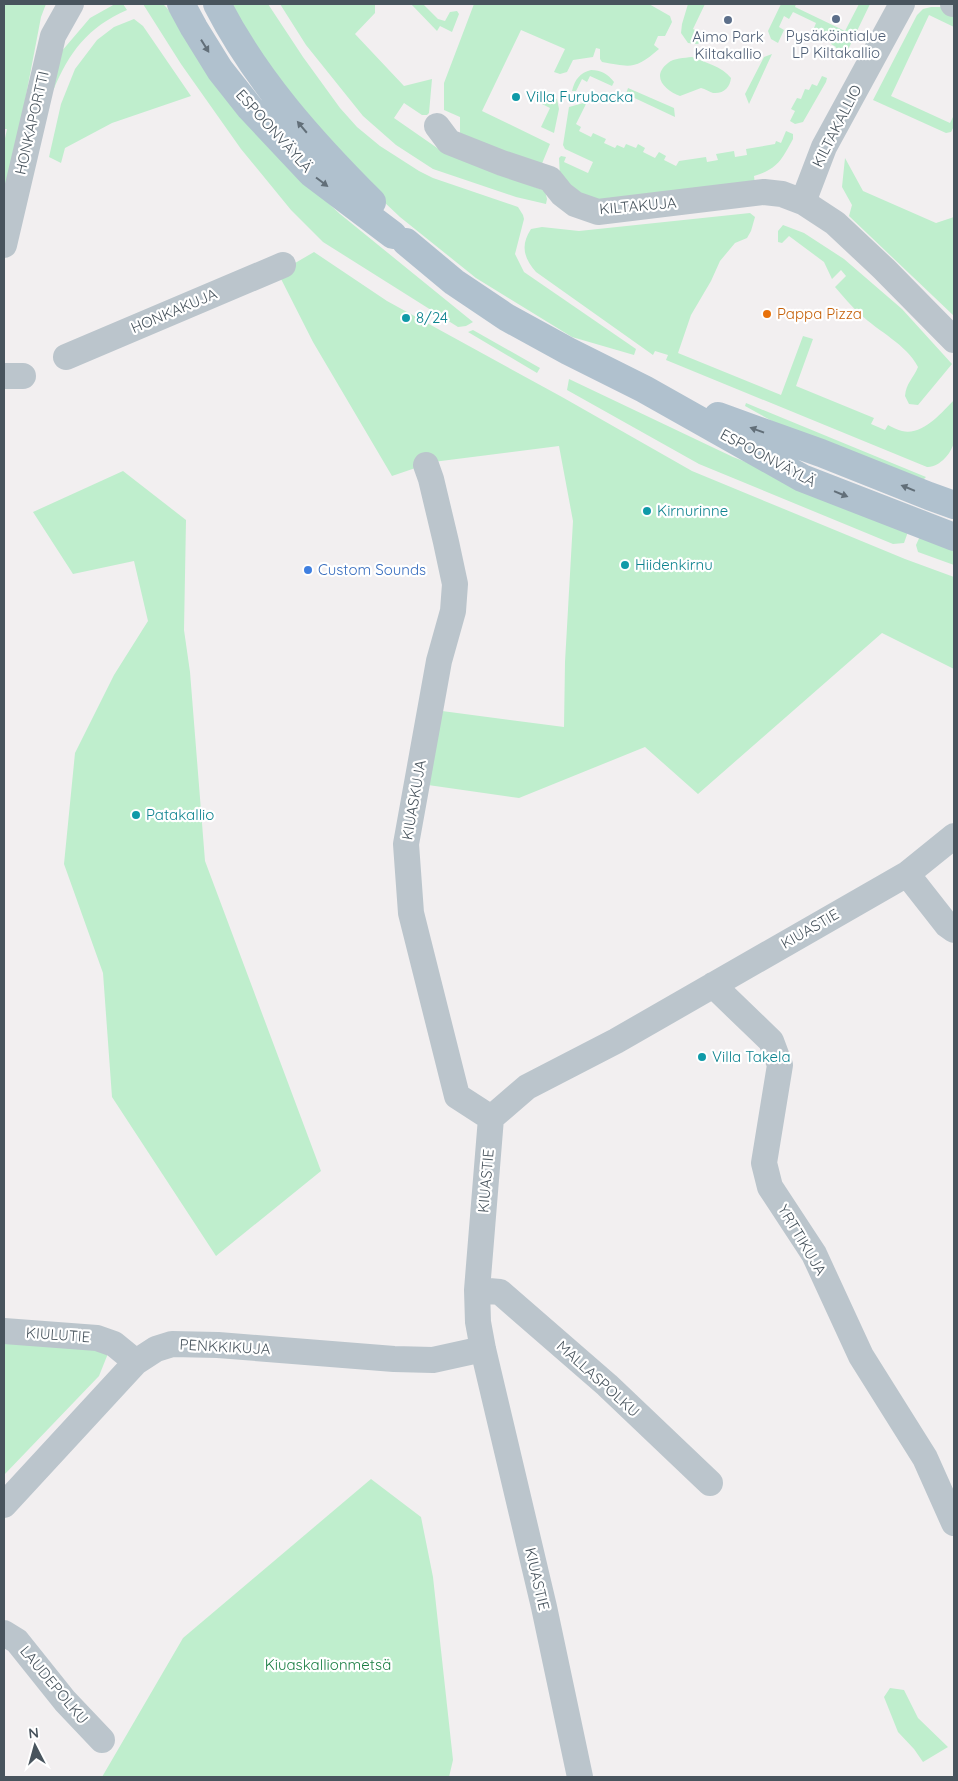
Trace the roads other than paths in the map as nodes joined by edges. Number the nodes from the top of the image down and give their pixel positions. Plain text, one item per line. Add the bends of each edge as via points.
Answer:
1 (71, 4) edge
2 (181, 4) edge
3 (217, 4) edge
4 (902, 4) edge
5 (437, 126) dead end
6 (803, 202) junction
7 (398, 234) junction
8 (4, 245) edge
9 (283, 264) dead end
10 (954, 340) edge
11 (66, 357) dead end
12 (644, 389) junction
13 (426, 465) dead end
14 (954, 505) edge
15 (954, 537) edge
16 (954, 836) edge
17 (906, 874) junction
18 (954, 930) edge
19 (713, 985) junction
20 (491, 1118) junction
21 (477, 1290) junction
22 (4, 1331) edge
23 (483, 1349) junction
24 (136, 1362) junction
25 (710, 1483) dead end
26 (4, 1504) edge
27 (954, 1524) edge
28 (4, 1633) edge
29 (102, 1740) dead end
30 (580, 1777) edge

1 - 8 street, HONKAPORTTI via 53,36
2 -> 7 main road, ESPOONVÄYLÄ via 220,70 311,173
7 -> 3 main road, ESPOONVÄYLÄ via 274,94 245,54
4 - 6 street, KILTAKALLIO via 824,147
5 - 6 street, KILTAKUJA via 449,142 550,179 575,204 598,212 764,192 782,194
6 - 10 street via 835,224
7 - 12 main road, ESPOONVÄYLÄ via 454,282 506,316
9 - 11 street, HONKAKUJA
14 -> 12 main road, ESPOONVÄYLÄ
12 -> 15 main road, ESPOONVÄYLÄ via 802,478
13 - 20 street, KIUASKUJA via 455,584 453,611 438,661 406,844 411,913 457,1096
16 - 17 street, KIUASTIE
17 - 18 street
17 - 19 street, KIUASTIE
19 - 20 street, KIUASTIE via 527,1087
19 - 27 street, YRTTIKUJA via 771,1041 780,1065 764,1163 770,1187 814,1254 861,1356 925,1458
20 - 21 street, KIUASTIE
21 - 23 street, KIUASTIE
21 - 25 street, MALLASPOLKU via 500,1292 607,1385
22 - 24 street, KIULUTIE via 97,1338 114,1344
23 - 24 street, PENKKIKUJA via 433,1360 172,1344 156,1349
23 - 30 street, KIUASTIE via 542,1598
24 - 26 street, PENKKIKUJA
28 - 29 street, LAUDEPOLKU via 17,1641 65,1701

